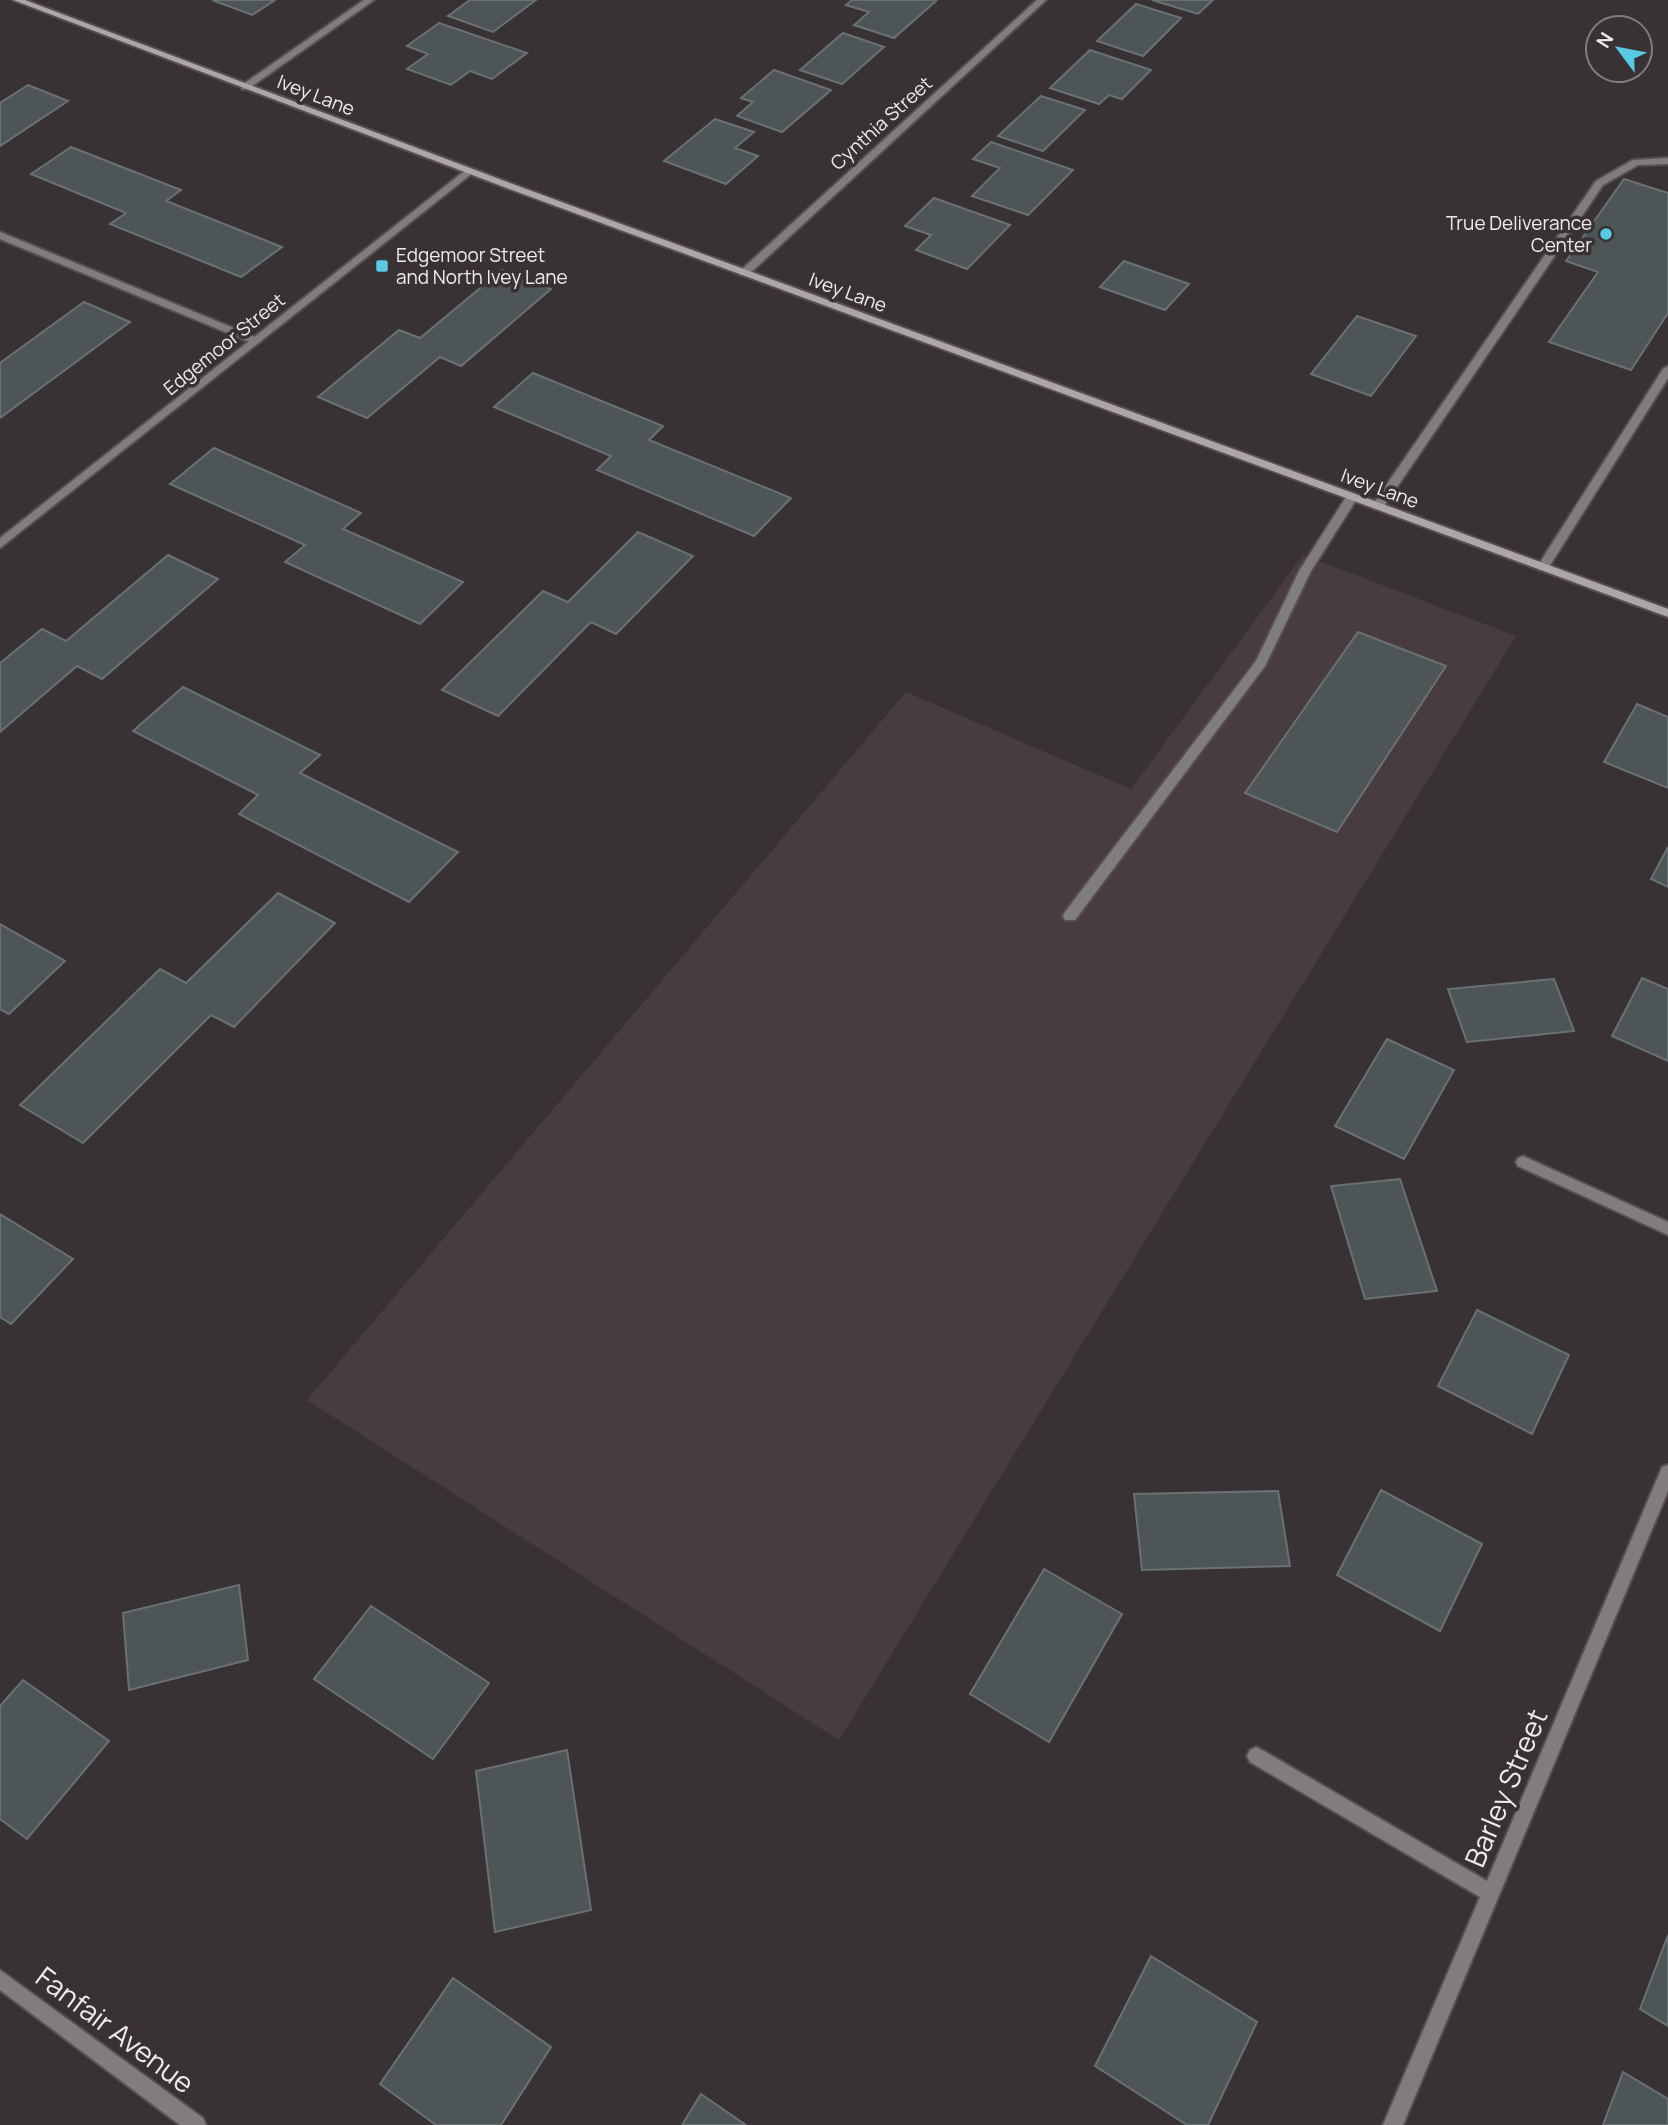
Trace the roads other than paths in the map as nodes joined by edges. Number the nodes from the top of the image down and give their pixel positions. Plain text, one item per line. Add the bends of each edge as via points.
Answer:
1 (17, 0) edge
2 (370, 0) edge
3 (1042, 0) edge
4 (245, 87) junction
5 (1668, 161) edge
6 (470, 171) junction
7 (0, 235) edge
8 (744, 273) junction
9 (256, 341) junction
10 (1668, 369) edge
11 (1352, 497) junction
12 (1378, 506) junction
13 (0, 544) edge
14 (1544, 567) junction
15 (1668, 613) edge
16 (1070, 916) dead end
17 (1523, 1162) dead end
18 (1668, 1229) edge
19 (1668, 1472) edge
20 (1256, 1756) dead end
21 (1491, 1892) junction
22 (0, 1979) edge
23 (196, 2125) edge
24 (1393, 2125) edge

1 - 4 street, Ivey Lane
2 - 4 street
3 - 8 street, Cynthia Street
4 - 6 street, Ivey Lane
5 - 12 street via 1636,162 1599,183
6 - 8 street, Ivey Lane
6 - 9 street, Edgemoor Street
7 - 9 street
8 - 11 street, Ivey Lane
9 - 13 street, Edgemoor Street
10 - 14 street
11 - 12 street, Ivey Lane
11 - 16 street via 1305,571 1261,663
12 - 14 street, Ivey Lane
14 - 15 street, Ivey Lane
17 - 18 street
19 - 21 street, Barley Street
20 - 21 street
21 - 24 street, Barley Street
22 - 23 street, Fanfair Avenue

